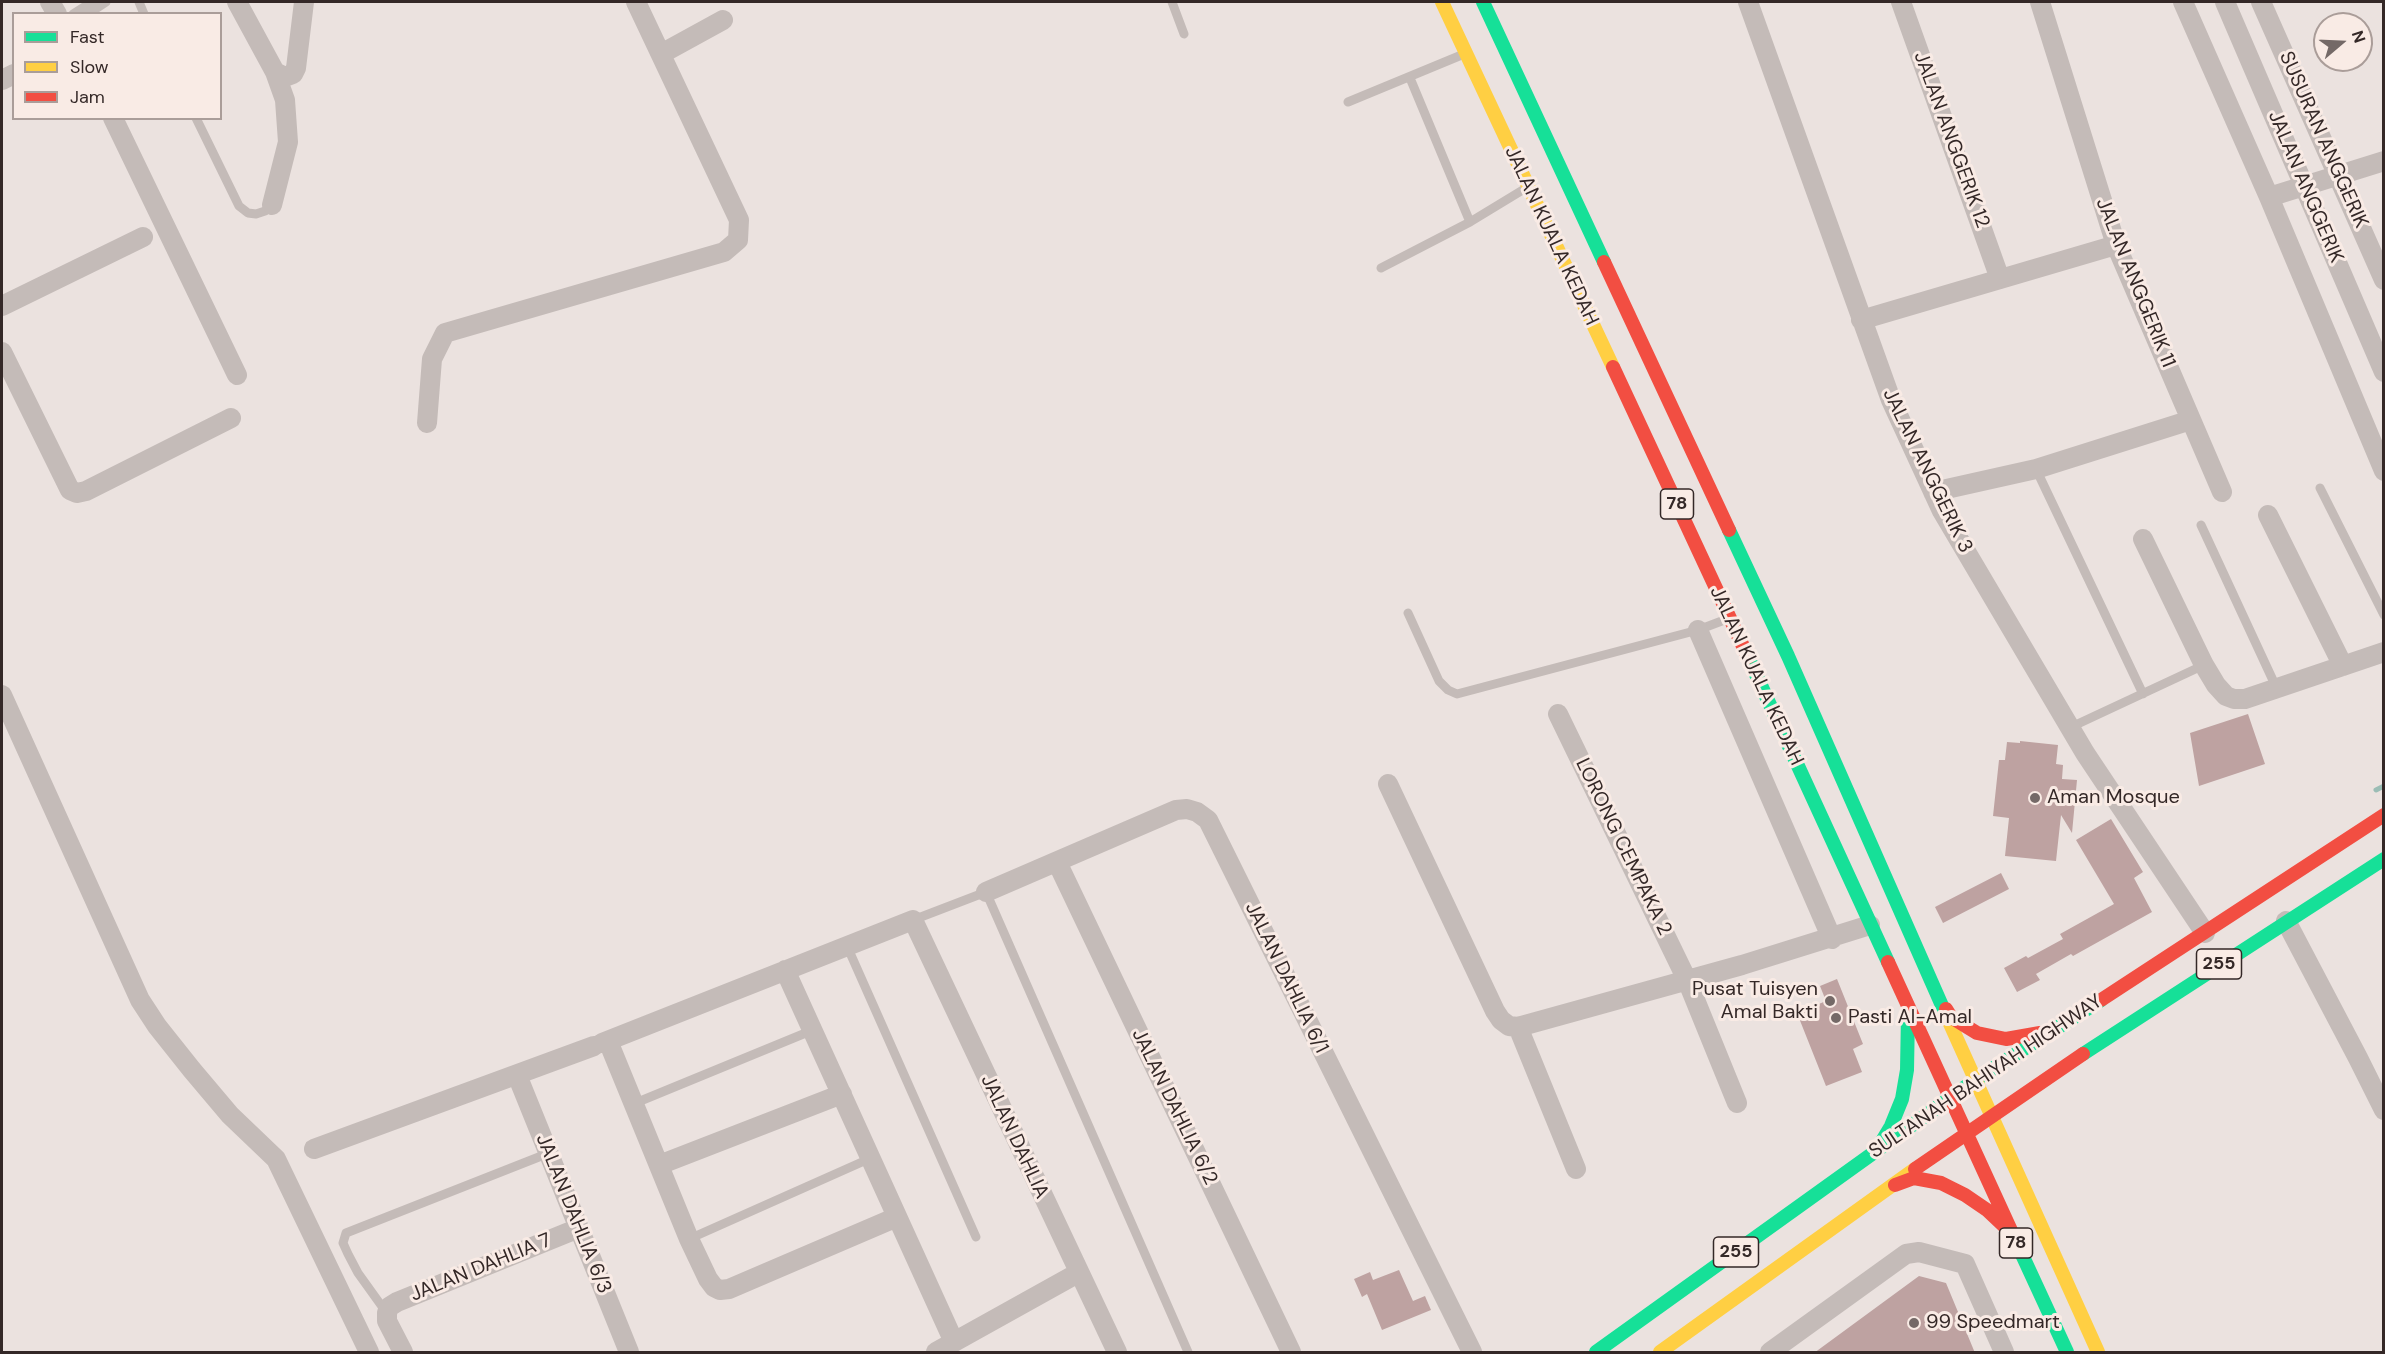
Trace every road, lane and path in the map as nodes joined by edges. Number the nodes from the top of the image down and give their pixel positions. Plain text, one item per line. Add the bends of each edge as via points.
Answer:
1 (92, 2) edge
2 (106, 2) edge
3 (237, 2) edge
4 (304, 2) edge
5 (636, 2) edge
6 (1172, 2) edge
7 (1442, 2) edge
8 (1483, 2) edge
9 (1748, 2) edge
10 (1901, 2) edge
11 (2040, 2) edge
12 (2183, 2) edge
13 (2226, 2) edge
14 (2261, 2) edge
15 (76, 12) edge
16 (91, 12) edge
17 (723, 20) dead end
18 (1184, 34) dead end
19 (1466, 53) junction
20 (660, 54) junction
21 (275, 72) junction
22 (1410, 78) junction
23 (1348, 102) dead end
24 (114, 120) edge
25 (197, 120) edge
26 (2384, 161) edge
27 (2339, 175) junction
28 (2305, 186) junction
29 (1528, 187) junction
30 (2269, 197) junction
31 (272, 205) joint
32 (1470, 222) junction
33 (143, 237) dead end
34 (2116, 245) junction
35 (1381, 268) dead end
36 (2000, 279) junction
37 (2384, 280) edge
38 (2, 306) edge
39 (1860, 320) junction
40 (2, 352) edge
41 (2384, 372) edge
42 (237, 375) dead end
43 (231, 418) dead end
44 (2191, 420) junction
45 (427, 423) dead end
46 (2036, 469) junction
47 (2383, 470) edge
48 (2320, 488) dead end
49 (1933, 492) junction
50 (2222, 492) dead end
51 (2268, 515) dead end
52 (2201, 525) dead end
53 (2143, 539) dead end
54 (1408, 613) dead end
55 (2384, 615) edge
56 (1730, 618) junction
57 (1698, 630) junction
58 (2384, 652) edge
59 (1779, 660) junction
60 (2204, 664) junction
61 (2343, 666) junction
62 (1754, 671) junction
63 (2277, 689) junction
64 (2143, 694) junction
65 (2, 695) edge
66 (1558, 714) dead end
67 (2069, 728) junction
68 (1388, 784) dead end
69 (2384, 815) edge
70 (2384, 859) edge
71 (1057, 862) junction
72 (986, 892) junction
73 (913, 920) junction
74 (2286, 921) junction
75 (1870, 925) junction
76 (2205, 933) junction
77 (1832, 939) junction
78 (847, 946) junction
79 (785, 970) junction
80 (1687, 980) junction
81 (1935, 990) junction
82 (1908, 1008) junction
83 (2063, 1022) junction
84 (1518, 1027) junction
85 (813, 1030) junction
86 (601, 1043) junction
87 (2057, 1071) junction
88 (517, 1075) junction
89 (1975, 1080) junction
90 (842, 1094) junction
91 (1949, 1098) junction
92 (1737, 1103) dead end
93 (633, 1104) junction
94 (2382, 1105) edge
95 (2025, 1109) dead end
96 (1991, 1116) junction
97 (1965, 1133) junction
98 (2015, 1133) dead end
99 (314, 1149) dead end
100 (1876, 1151) junction
101 (549, 1153) junction
102 (871, 1158) junction
103 (2009, 1158) junction
104 (659, 1165) junction
105 (1575, 1169) dead end
106 (1892, 1186) junction
107 (897, 1217) junction
108 (579, 1228) junction
109 (2011, 1233) junction
110 (976, 1237) dead end
111 (689, 1239) junction
112 (1078, 1273) junction
113 (387, 1313) junction
114 (954, 1342) junction
115 (1112, 1351) edge
116 (369, 1353) edge
117 (403, 1353) edge
118 (629, 1353) edge
119 (936, 1353) edge
120 (1188, 1353) edge
121 (1291, 1353) edge
122 (1472, 1353) edge
123 (1596, 1353) edge
124 (1660, 1353) edge
125 (1770, 1353) edge
126 (2004, 1353) edge
127 (2067, 1353) edge
128 (2098, 1353) edge

1 - 15 lane
2 - 16 lane
3 - 21 street
4 - 21 street via 297,68 285,77
5 - 20 street
6 - 18 lane
7 - 19 main road, JALAN KUALA KEDAH / 78
8 - 59 main road, JALAN KUALA KEDAH / 78
9 - 39 street, JALAN ANGGERIK 3
10 - 36 street, JALAN ANGGERIK 12
11 - 34 street, JALAN ANGGERIK 11
12 - 30 street
13 - 28 street, JALAN ANGGERIK
14 - 27 street, SUSURAN ANGGERIK
17 - 20 street
19 - 22 lane
19 - 29 main road, JALAN KUALA KEDAH / 78
20 - 45 street via 739,220 738,240 724,252 445,333 432,359
21 - 31 street via 285,100 288,142
22 - 23 lane
22 - 32 lane
24 - 42 street
25 - 31 lane via 239,206 256,214
26 - 27 street
27 - 28 street
27 - 37 street, SUSURAN ANGGERIK
28 - 30 street
28 - 41 street, JALAN ANGGERIK
29 - 32 lane
29 - 56 main road, JALAN KUALA KEDAH / 78
30 - 47 street
32 - 35 lane
33 - 38 street
34 - 36 street
34 - 44 street, JALAN ANGGERIK 11
36 - 39 street
39 - 49 street, JALAN ANGGERIK 3 via 1890,400
40 - 43 street via 70,490 77,493
44 - 46 street
44 - 50 street, JALAN ANGGERIK 11
46 - 49 street
46 - 64 lane
48 - 55 lane
49 - 67 street, JALAN ANGGERIK 3
51 - 61 street
52 - 63 lane
53 - 60 street
54 - 57 lane via 1439,681 1457,694
56 - 57 lane
56 - 62 main road, JALAN KUALA KEDAH / 78
57 - 77 street
58 - 61 street
59 - 62 main road
59 - 81 main road, JALAN KUALA KEDAH / 78
60 - 63 street via 2216,685 2234,699
60 - 64 lane
61 - 63 street
62 - 75 main road, JALAN KUALA KEDAH / 78
64 - 67 lane
65 - 116 street via 140,1000 230,1115 276,1159
66 - 80 street, LORONG CEMPAKA 2
67 - 76 street, JALAN ANGGERIK 3
68 - 84 street via 1495,1011 1509,1026
69 - 76 main road, SULTANAH BAHIYAH HIGHWAY / 255
70 - 74 main road, SULTANAH BAHIYAH HIGHWAY / 255
71 - 72 street, JALAN DAHLIA 6/1
71 - 121 street, JALAN DAHLIA 6/2
71 - 122 street, JALAN DAHLIA 6/1 via 1176,810 1197,812 1208,820
72 - 73 lane
72 - 120 lane
73 - 78 street
73 - 112 street, JALAN DAHLIA
74 - 87 main road, SULTANAH BAHIYAH HIGHWAY / 255
74 - 94 street
75 - 77 street
75 - 82 main road, JALAN KUALA KEDAH / 78
76 - 83 main road, SULTANAH BAHIYAH HIGHWAY / 255
77 - 80 street
78 - 79 street
78 - 110 lane
79 - 85 street
79 - 86 street
80 - 84 street
80 - 92 street, LORONG CEMPAKA 2
81 - 83 main road via 1951,1017 1977,1033 2007,1039 2036,1034
81 - 89 main road, JALAN KUALA KEDAH / 78
82 - 91 main road, JALAN KUALA KEDAH / 78
82 - 100 main road via 1907,1070 1902,1099
83 - 89 main road, SULTANAH BAHIYAH HIGHWAY / 255
84 - 105 street
85 - 90 street
85 - 93 lane
86 - 88 street
86 - 93 street
87 - 95 main road via 2038,1087
87 - 96 main road, SULTANAH BAHIYAH HIGHWAY / 255
88 - 99 street
88 - 101 street, JALAN DAHLIA 6/3
89 - 91 main road, SULTANAH BAHIYAH HIGHWAY / 255
89 - 96 main road, JALAN KUALA KEDAH / 78
90 - 102 street
90 - 104 street
91 - 97 main road, JALAN KUALA KEDAH / 78
91 - 100 main road, SULTANAH BAHIYAH HIGHWAY / 255
93 - 104 street
96 - 97 main road, SULTANAH BAHIYAH HIGHWAY / 255
96 - 103 main road, JALAN KUALA KEDAH / 78
97 - 106 main road, SULTANAH BAHIYAH HIGHWAY / 255
97 - 109 main road, JALAN KUALA KEDAH / 78
98 - 103 main road
100 - 123 main road, SULTANAH BAHIYAH HIGHWAY / 255
101 - 108 street, JALAN DAHLIA 6/3
101 - 113 lane via 346,1233 343,1243 348,1254
102 - 107 street
102 - 111 lane
103 - 128 main road, JALAN KUALA KEDAH / 78
104 - 111 street
106 - 109 main road via 1914,1178 1941,1183 1979,1205
106 - 124 main road, SULTANAH BAHIYAH HIGHWAY / 255
107 - 111 street via 720,1290 708,1279
107 - 114 street
108 - 113 street, JALAN DAHLIA 7 via 397,1302
108 - 118 street, JALAN DAHLIA 6/3
109 - 127 main road, JALAN KUALA KEDAH / 78
112 - 114 street
112 - 115 street, JALAN DAHLIA
113 - 117 street
114 - 119 street
125 - 126 street via 1906,1254 1919,1252 1965,1264

